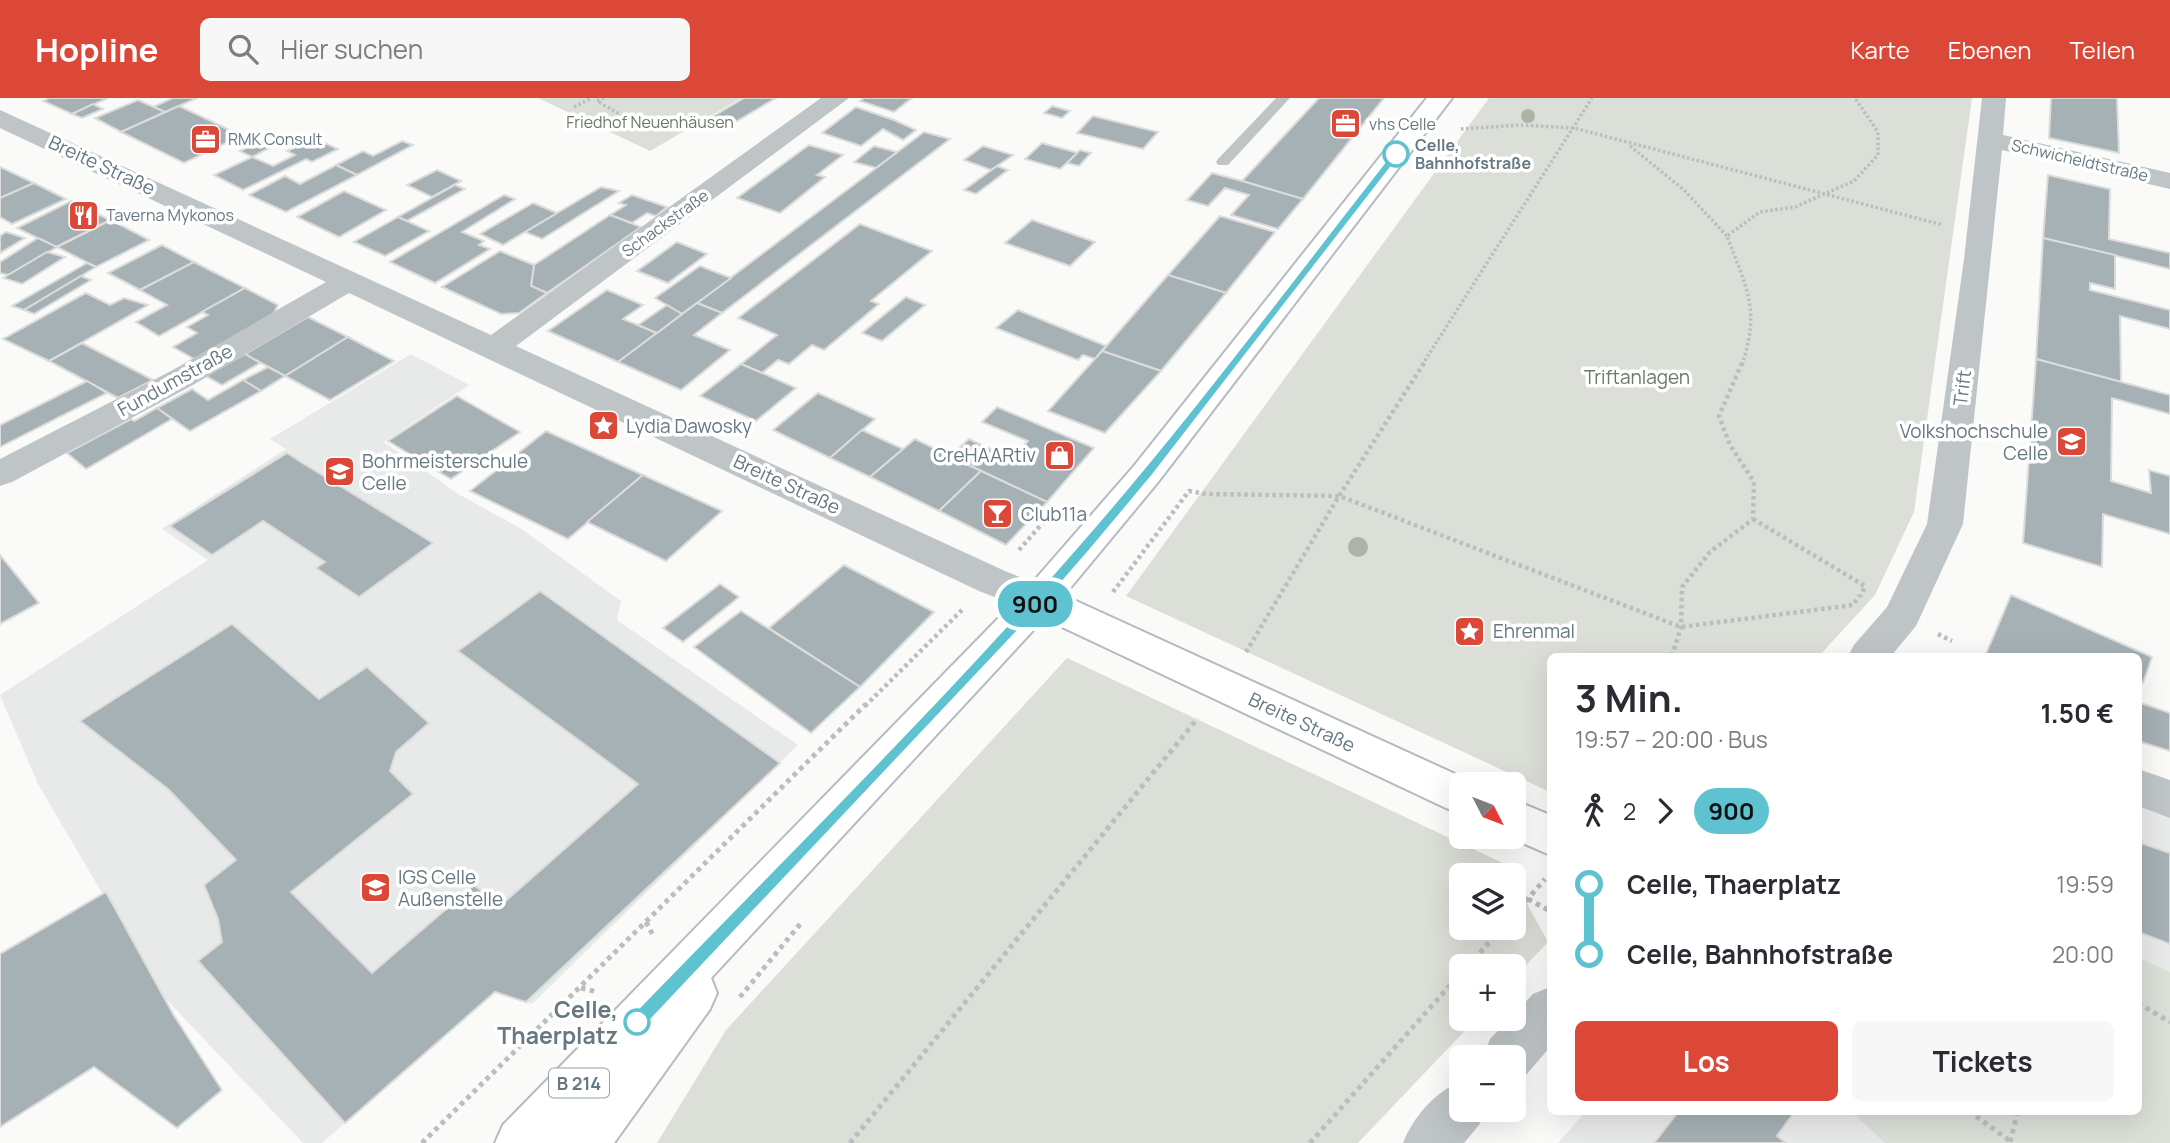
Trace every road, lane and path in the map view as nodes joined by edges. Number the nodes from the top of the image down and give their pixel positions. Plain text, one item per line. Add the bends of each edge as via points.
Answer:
1 (591, 98) edge
2 (604, 98) edge
3 (837, 98) edge
4 (1283, 98) edge
5 (1592, 98) edge
6 (1855, 98) edge
7 (1994, 98) edge
8 (597, 101) junction
9 (1430, 105) edge
10 (574, 107) dead end
11 (6, 112) edge
12 (1574, 128) junction
13 (647, 130) dead end
14 (1990, 140) junction
15 (1627, 143) junction
16 (1223, 162) dead end
17 (2170, 181) edge
18 (1826, 194) junction
19 (1980, 234) junction
20 (1727, 236) junction
21 (348, 281) junction
22 (494, 348) junction
23 (0, 474) edge
24 (1339, 496) junction
25 (1054, 510) dead end
26 (1753, 519) junction
27 (992, 581) junction
28 (1860, 595) junction
29 (1038, 600) junction
30 (1902, 616) junction
31 (1089, 624) junction
32 (1681, 627) junction
33 (1673, 653) edge
34 (1871, 653) edge
35 (1224, 686) junction
36 (2142, 788) edge
37 (1449, 789) edge
38 (2170, 799) edge
39 (1526, 825) edge
40 (1547, 835) edge
41 (784, 870) junction
42 (1547, 877) edge
43 (1528, 899) junction
44 (1526, 901) edge
45 (1547, 909) edge
46 (803, 920) dead end
47 (1491, 940) edge
48 (1479, 954) edge
49 (1449, 987) edge
50 (2142, 1005) edge
51 (733, 1006) dead end
52 (1547, 1014) edge
53 (2170, 1022) edge
54 (1519, 1045) edge
55 (1974, 1115) edge
56 (2017, 1115) edge
57 (1449, 1120) edge
58 (2010, 1142) edge
59 (422, 1143) edge
60 (521, 1143) edge
61 (582, 1143) edge
62 (850, 1143) edge
63 (1310, 1143) edge
64 (1429, 1143) edge

1 - 8 path
1 - 10 path
2 - 8 path
3 - 22 street, Schackstraße
4 - 16 lane
5 - 12 path
6 - 18 path via 1878,132 1878,155 1854,181
7 - 14 street, Trift
8 - 13 path
9 - 12 path via 1459,130 1521,125
9 - 29 main road, B 214 via 1146,474
11 - 21 street, Breite Straße
12 - 15 path
12 - 24 path
14 - 17 street, Schwicheldtstraße
14 - 19 street, Trift
15 - 18 path
15 - 20 path via 1684,190
18 - 19 path
18 - 20 path via 1794,207 1760,212
19 - 30 street, Trift via 1945,524
20 - 26 path via 1751,303 1747,350 1719,416 1730,445 1754,482
21 - 22 street, Breite Straße
21 - 23 street, Fundumstraße via 182,378
22 - 27 street, Breite Straße
24 - 31 path via 1189,491
24 - 32 path
24 - 35 path
25 - 27 path
26 - 28 path via 1864,586
26 - 32 path via 1710,552 1682,587
27 - 29 street, Breite Straße
27 - 59 path
28 - 30 path
28 - 32 path via 1853,605
29 - 31 main road, Breite Straße
29 - 41 main road, B 214
30 - 34 street, Trift
31 - 35 main road, Breite Straße
32 - 33 path
35 - 37 main road, Breite Straße
35 - 62 path
36 - 38 street
39 - 40 main road
41 - 60 main road, B 214
41 - 61 main road, B 214
42 - 43 path
43 - 44 path
43 - 45 path
46 - 51 path
47 - 48 path
49 - 63 path
50 - 53 path
52 - 54 street
55 - 58 path
56 - 58 path
57 - 64 street

